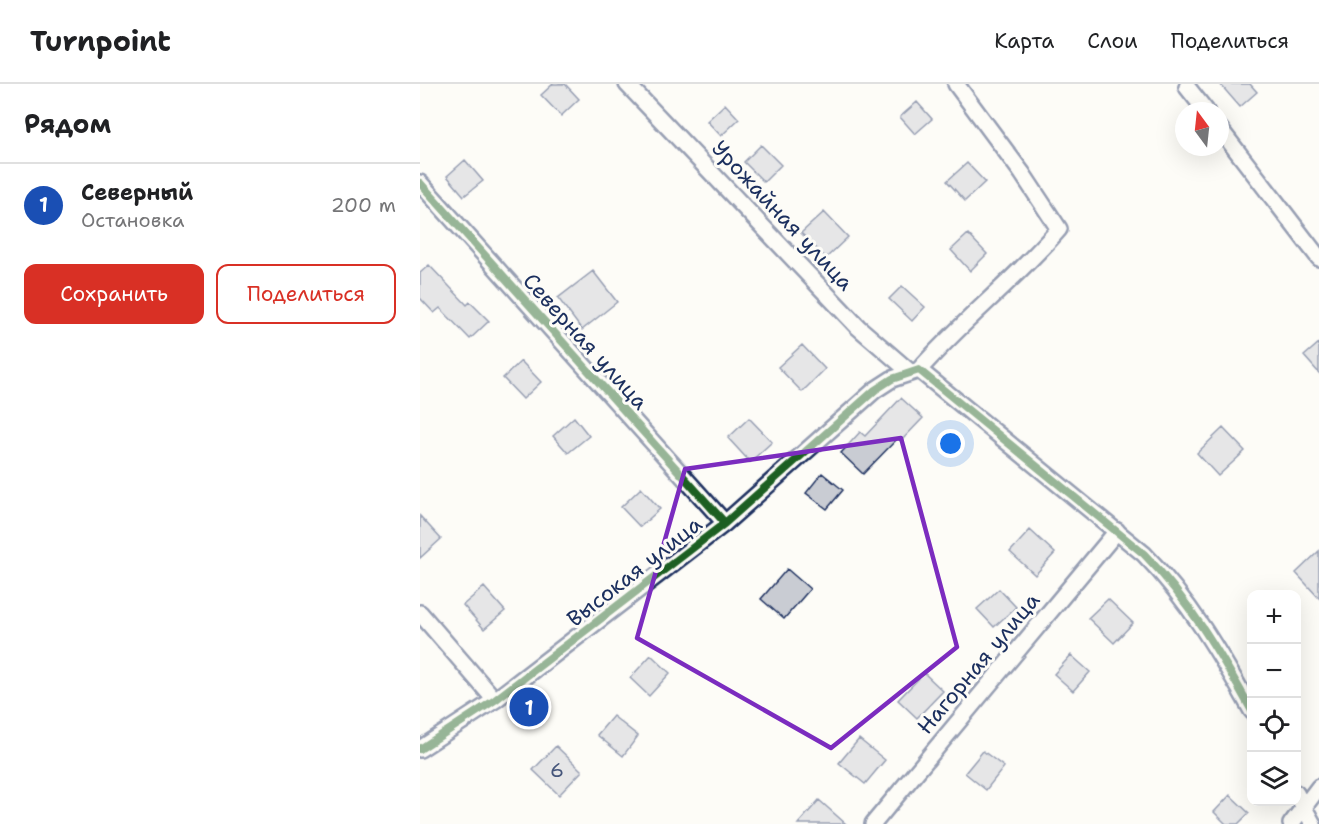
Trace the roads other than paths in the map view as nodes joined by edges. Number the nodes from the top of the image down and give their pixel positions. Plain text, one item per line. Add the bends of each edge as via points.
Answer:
1 (627, 84) edge
2 (956, 84) edge
3 (1187, 87) dead end
4 (1199, 102) edge
5 (1229, 141) edge
6 (420, 183) edge
7 (1319, 258) edge
8 (915, 371) junction
9 (725, 523) junction
10 (1117, 531) junction
11 (420, 613) edge
12 (495, 700) junction
13 (1247, 703) edge
14 (420, 749) edge
15 (1319, 787) edge
16 (1301, 802) edge
17 (1304, 807) junction
18 (873, 824) edge
19 (1291, 824) edge
20 (1313, 824) edge

1 - 8 street, Урожайная улица via 858,327
2 - 8 street via 1059,229
3 - 4 street
5 - 7 street
6 - 9 street, Северная улица
8 - 9 street, Высокая улица via 875,390
8 - 10 street, Урожайная улица
9 - 12 street, Высокая улица
10 - 13 street, Урожайная улица via 1165,576 1195,615
10 - 18 street, Нагорная улица
11 - 12 street
12 - 14 street, Высокая улица
15 - 17 street
16 - 17 street
17 - 19 street
17 - 20 street

